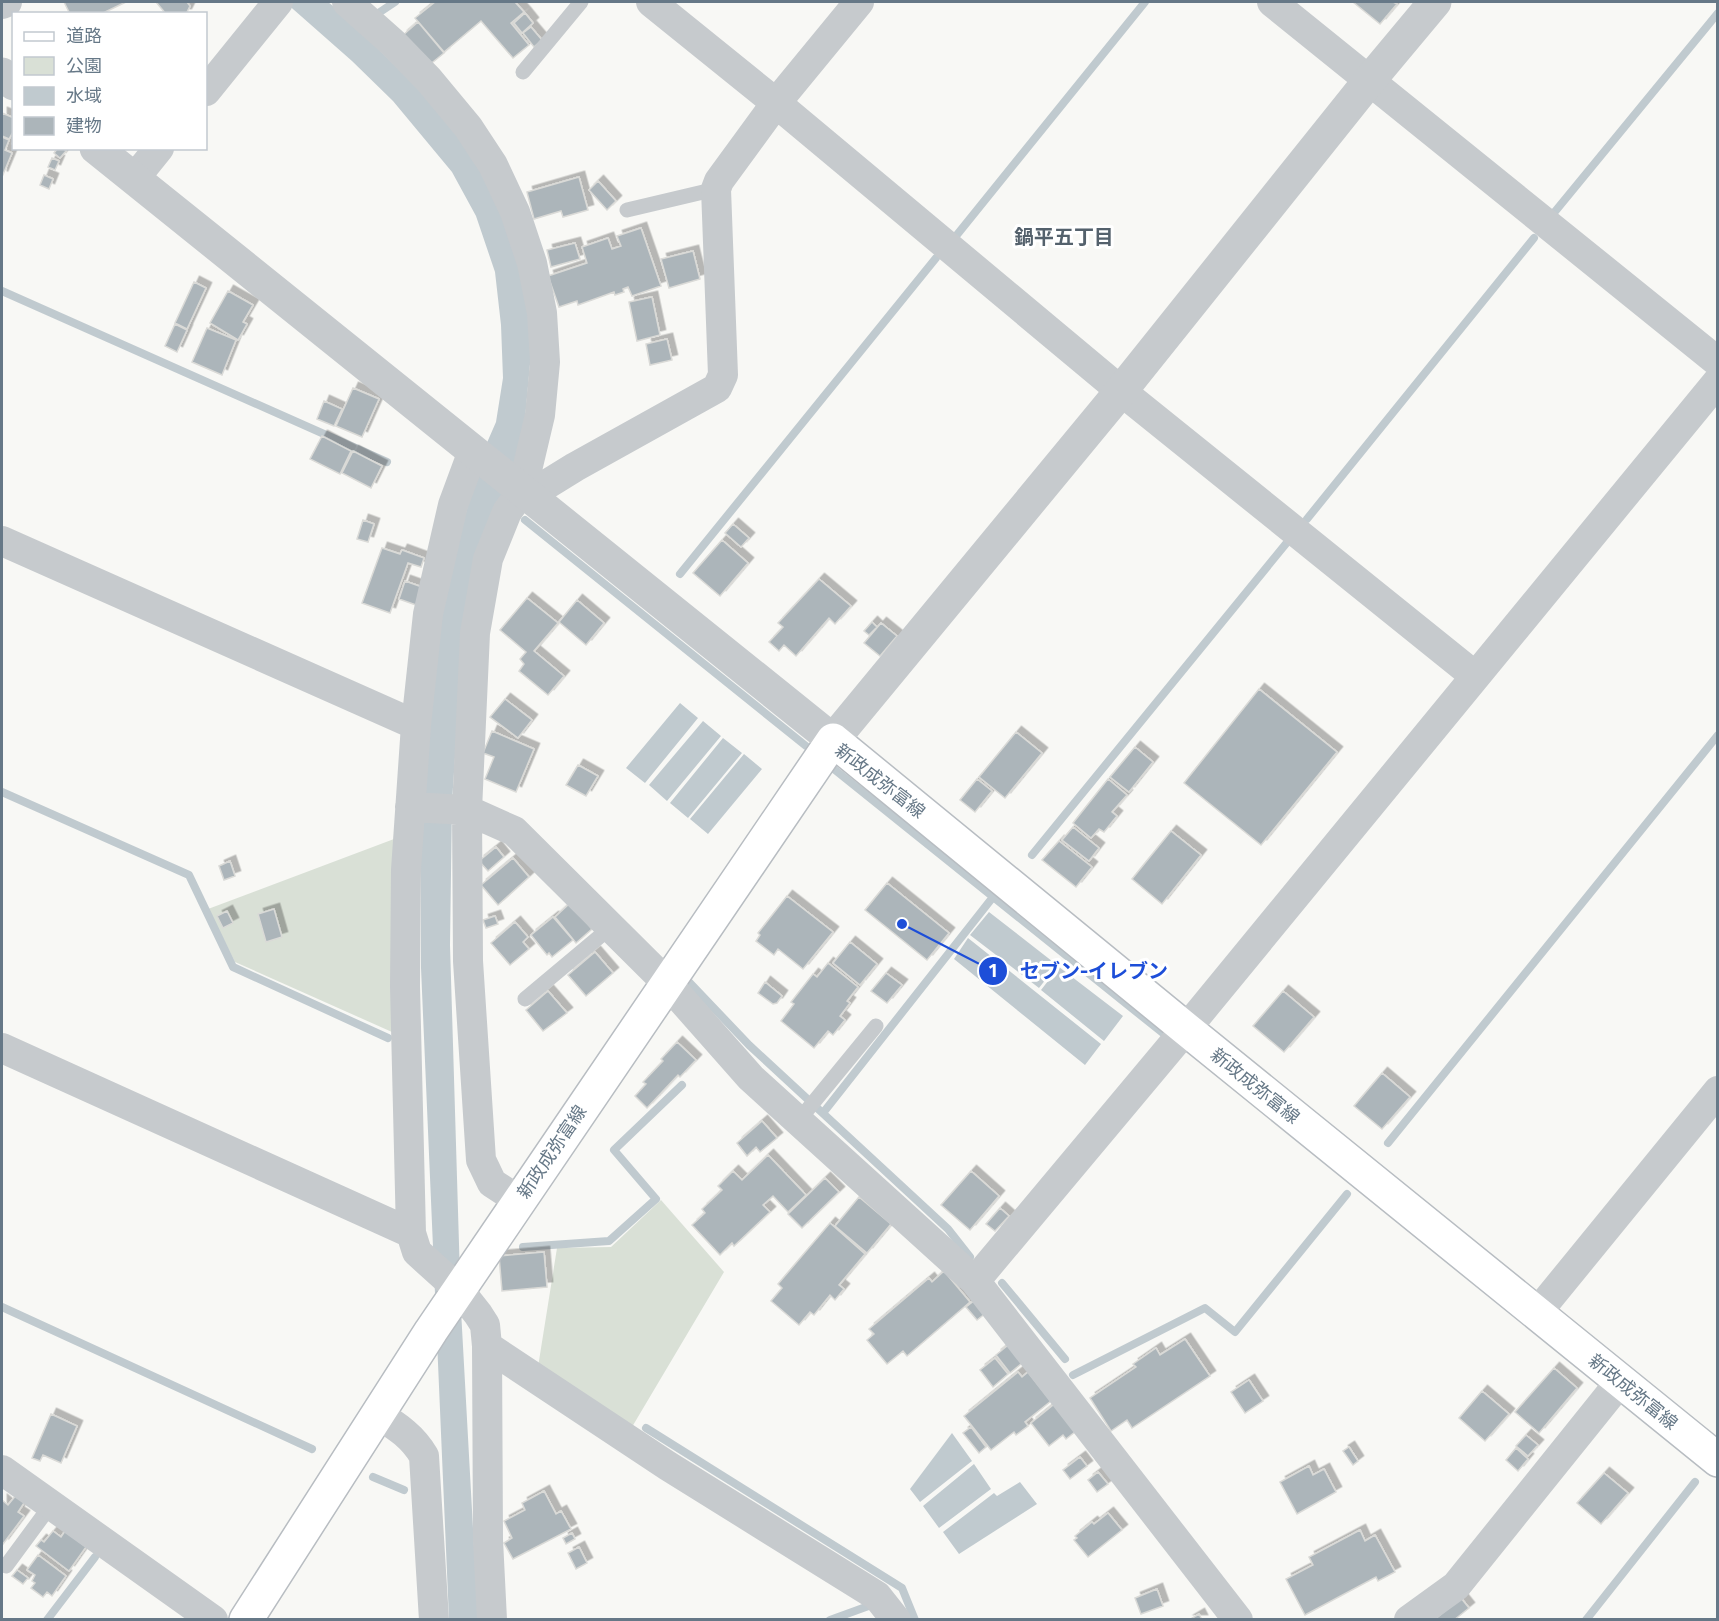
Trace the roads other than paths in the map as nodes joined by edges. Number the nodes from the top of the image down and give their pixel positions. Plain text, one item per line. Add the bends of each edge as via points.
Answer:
1 (7, 2) edge
2 (277, 2) edge
3 (346, 2) edge
4 (581, 2) edge
5 (651, 2) edge
6 (859, 2) edge
7 (1272, 2) edge
8 (1435, 2) edge
9 (2, 4) edge
10 (523, 72) dead end
11 (1369, 81) junction
12 (207, 90) edge
13 (776, 103) junction
14 (98, 150) edge
15 (157, 150) edge
16 (134, 179) junction
17 (716, 189) junction
18 (627, 210) dead end
19 (1718, 362) edge
20 (1718, 381) edge
21 (1121, 392) junction
22 (477, 454) junction
23 (520, 490) junction
24 (2, 541) edge
25 (1475, 675) junction
26 (416, 725) junction
27 (833, 741) junction
28 (414, 807) junction
29 (461, 810) junction
30 (611, 927) junction
31 (667, 983) junction
32 (525, 999) dead end
33 (876, 1026) dead end
34 (1186, 1029) junction
35 (2, 1048) edge
36 (1718, 1090) edge
37 (807, 1110) junction
38 (520, 1201) junction
39 (411, 1233) junction
40 (975, 1281) junction
41 (468, 1286) junction
42 (1536, 1314) junction
43 (487, 1346) junction
44 (1620, 1382) junction
45 (379, 1415) junction
46 (1718, 1460) edge
47 (2, 1470) edge
48 (51, 1505) junction
49 (6, 1566) dead end
50 (213, 1620) edge
51 (246, 1620) edge
52 (434, 1620) edge
53 (492, 1620) edge
54 (896, 1620) edge
55 (1238, 1620) edge
56 (1409, 1620) edge

1 - 9 street
2 - 12 street
3 - 23 street via 393,43 468,127 493,165 515,212 543,313 545,362 540,415
4 - 10 lane
5 - 13 street
6 - 13 street
7 - 11 street
8 - 11 street
11 - 19 street
11 - 21 street
13 - 17 street
13 - 21 street
14 - 16 street
15 - 16 street
16 - 22 street
17 - 18 lane
17 - 23 street via 723,375 717,388 575,467
20 - 25 street
21 - 25 street
21 - 27 street
22 - 23 street
22 - 26 street via 453,505 428,614
23 - 27 street
23 - 29 street via 488,559 482,590
24 - 26 street
25 - 34 street
26 - 28 street
27 - 31 main road, 新政成弥富線
27 - 34 main road, 新政成弥富線
28 - 29 street
28 - 39 street via 406,870 405,986
29 - 30 street via 514,831
29 - 38 street via 482,1160 492,1183
30 - 31 street
30 - 32 lane
31 - 37 street via 751,1077
31 - 38 main road, 新政成弥富線
33 - 37 lane
34 - 40 street
34 - 42 main road, 新政成弥富線
35 - 39 street
36 - 42 street
37 - 40 street
38 - 41 main road, 新政成弥富線
39 - 41 street via 417,1252 432,1266
40 - 55 street
41 - 43 street via 485,1325
41 - 45 main road, 新政成弥富線 via 431,1332
42 - 44 main road, 新政成弥富線
43 - 53 street
43 - 54 street via 668,1466 877,1596
44 - 46 main road, 新政成弥富線
44 - 56 street via 1456,1586
45 - 51 main road, 新政成弥富線
45 - 52 street via 404,1431 424,1456
47 - 48 street
48 - 49 lane
48 - 50 street

